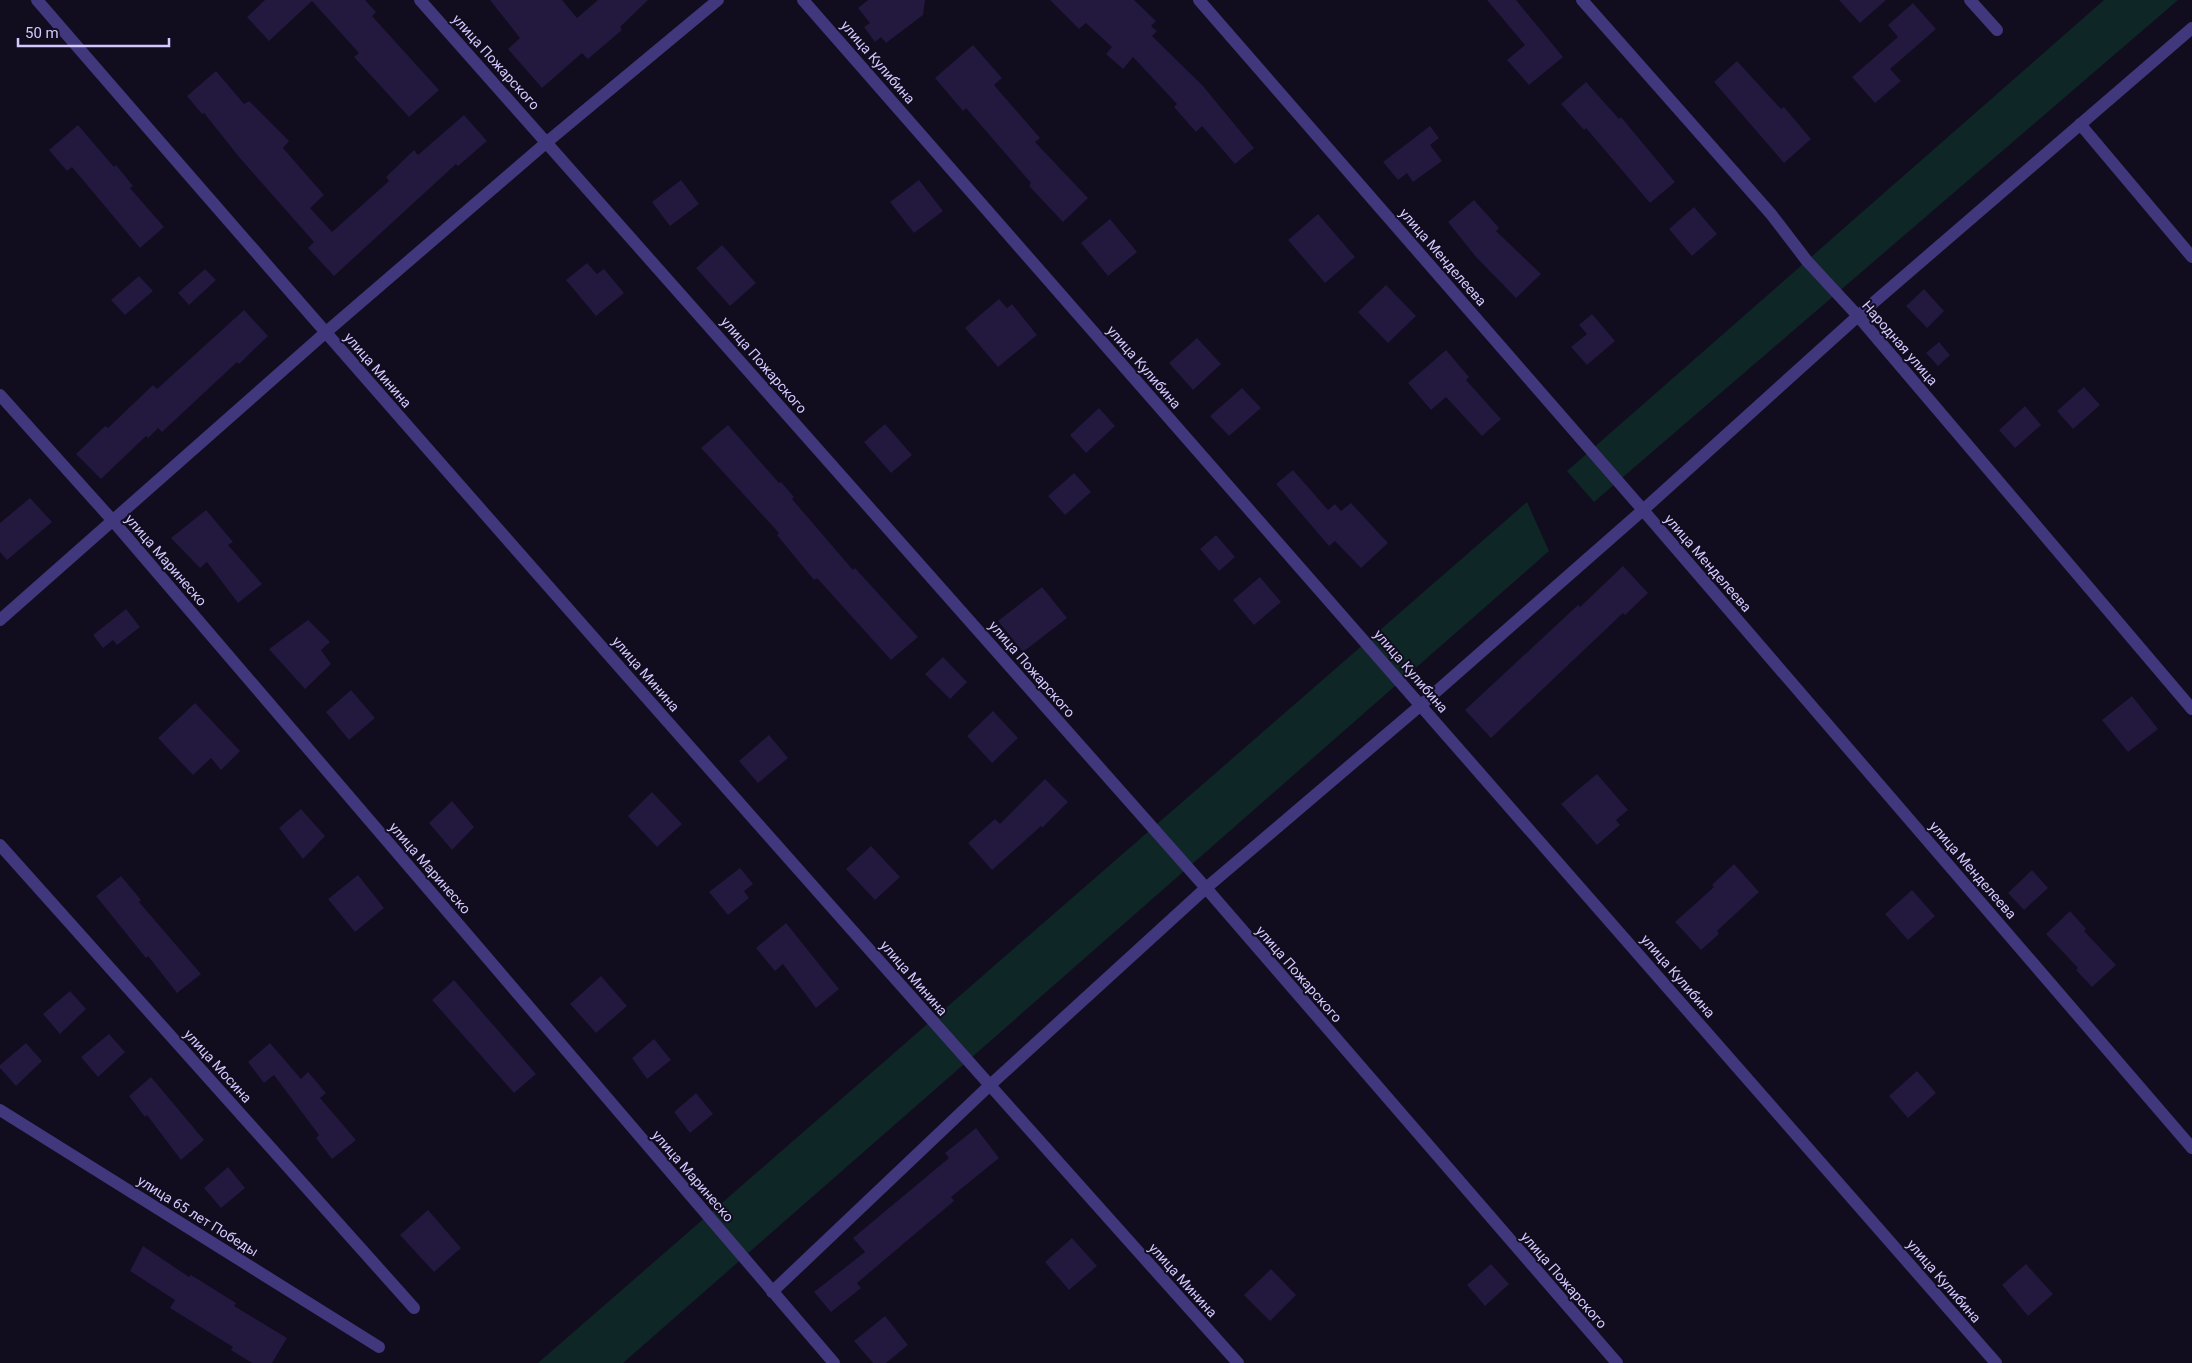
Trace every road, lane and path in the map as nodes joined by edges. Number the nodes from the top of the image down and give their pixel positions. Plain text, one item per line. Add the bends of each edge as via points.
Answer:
1 (37, 0) edge
2 (420, 0) edge
3 (718, 0) edge
4 (803, 0) edge
5 (1199, 0) edge
6 (1582, 0) edge
7 (1970, 0) edge
8 (2192, 28) edge
9 (1997, 30) dead end
10 (2080, 124) junction
11 (547, 142) junction
12 (2192, 257) edge
13 (1858, 316) junction
14 (325, 333) junction
15 (0, 395) edge
16 (1643, 510) junction
17 (114, 522) junction
18 (0, 620) edge
19 (1421, 705) junction
20 (2192, 710) edge
21 (0, 845) edge
22 (1206, 888) junction
23 (989, 1086) junction
24 (0, 1110) edge
25 (2192, 1148) edge
26 (772, 1292) junction
27 (414, 1308) dead end
28 (379, 1347) dead end
29 (834, 1363) edge
30 (1238, 1363) edge
31 (1616, 1363) edge
32 (1996, 1363) edge

1 - 14 street, улица Минина
2 - 11 street, улица Пожарского
3 - 11 street
4 - 19 street, улица Кулибина
5 - 16 street, улица Менделеева
6 - 13 street, Народная улица via 1771,214 1806,261
7 - 9 street
8 - 10 street
10 - 12 street
10 - 13 street
11 - 14 street
11 - 22 street, улица Пожарского
13 - 16 street
13 - 20 street, Народная улица
14 - 17 street
14 - 23 street, улица Минина
15 - 17 street, улица Маринеско
16 - 19 street
16 - 25 street, улица Менделеева
17 - 18 street
17 - 26 street, улица Маринеско
19 - 22 street
19 - 32 street, улица Кулибина
21 - 27 street, улица Мосина
22 - 23 street
22 - 31 street, улица Пожарского
23 - 26 street
23 - 30 street, улица Минина
24 - 28 street, улица 65 лет Победы
26 - 29 street, улица Маринеско

